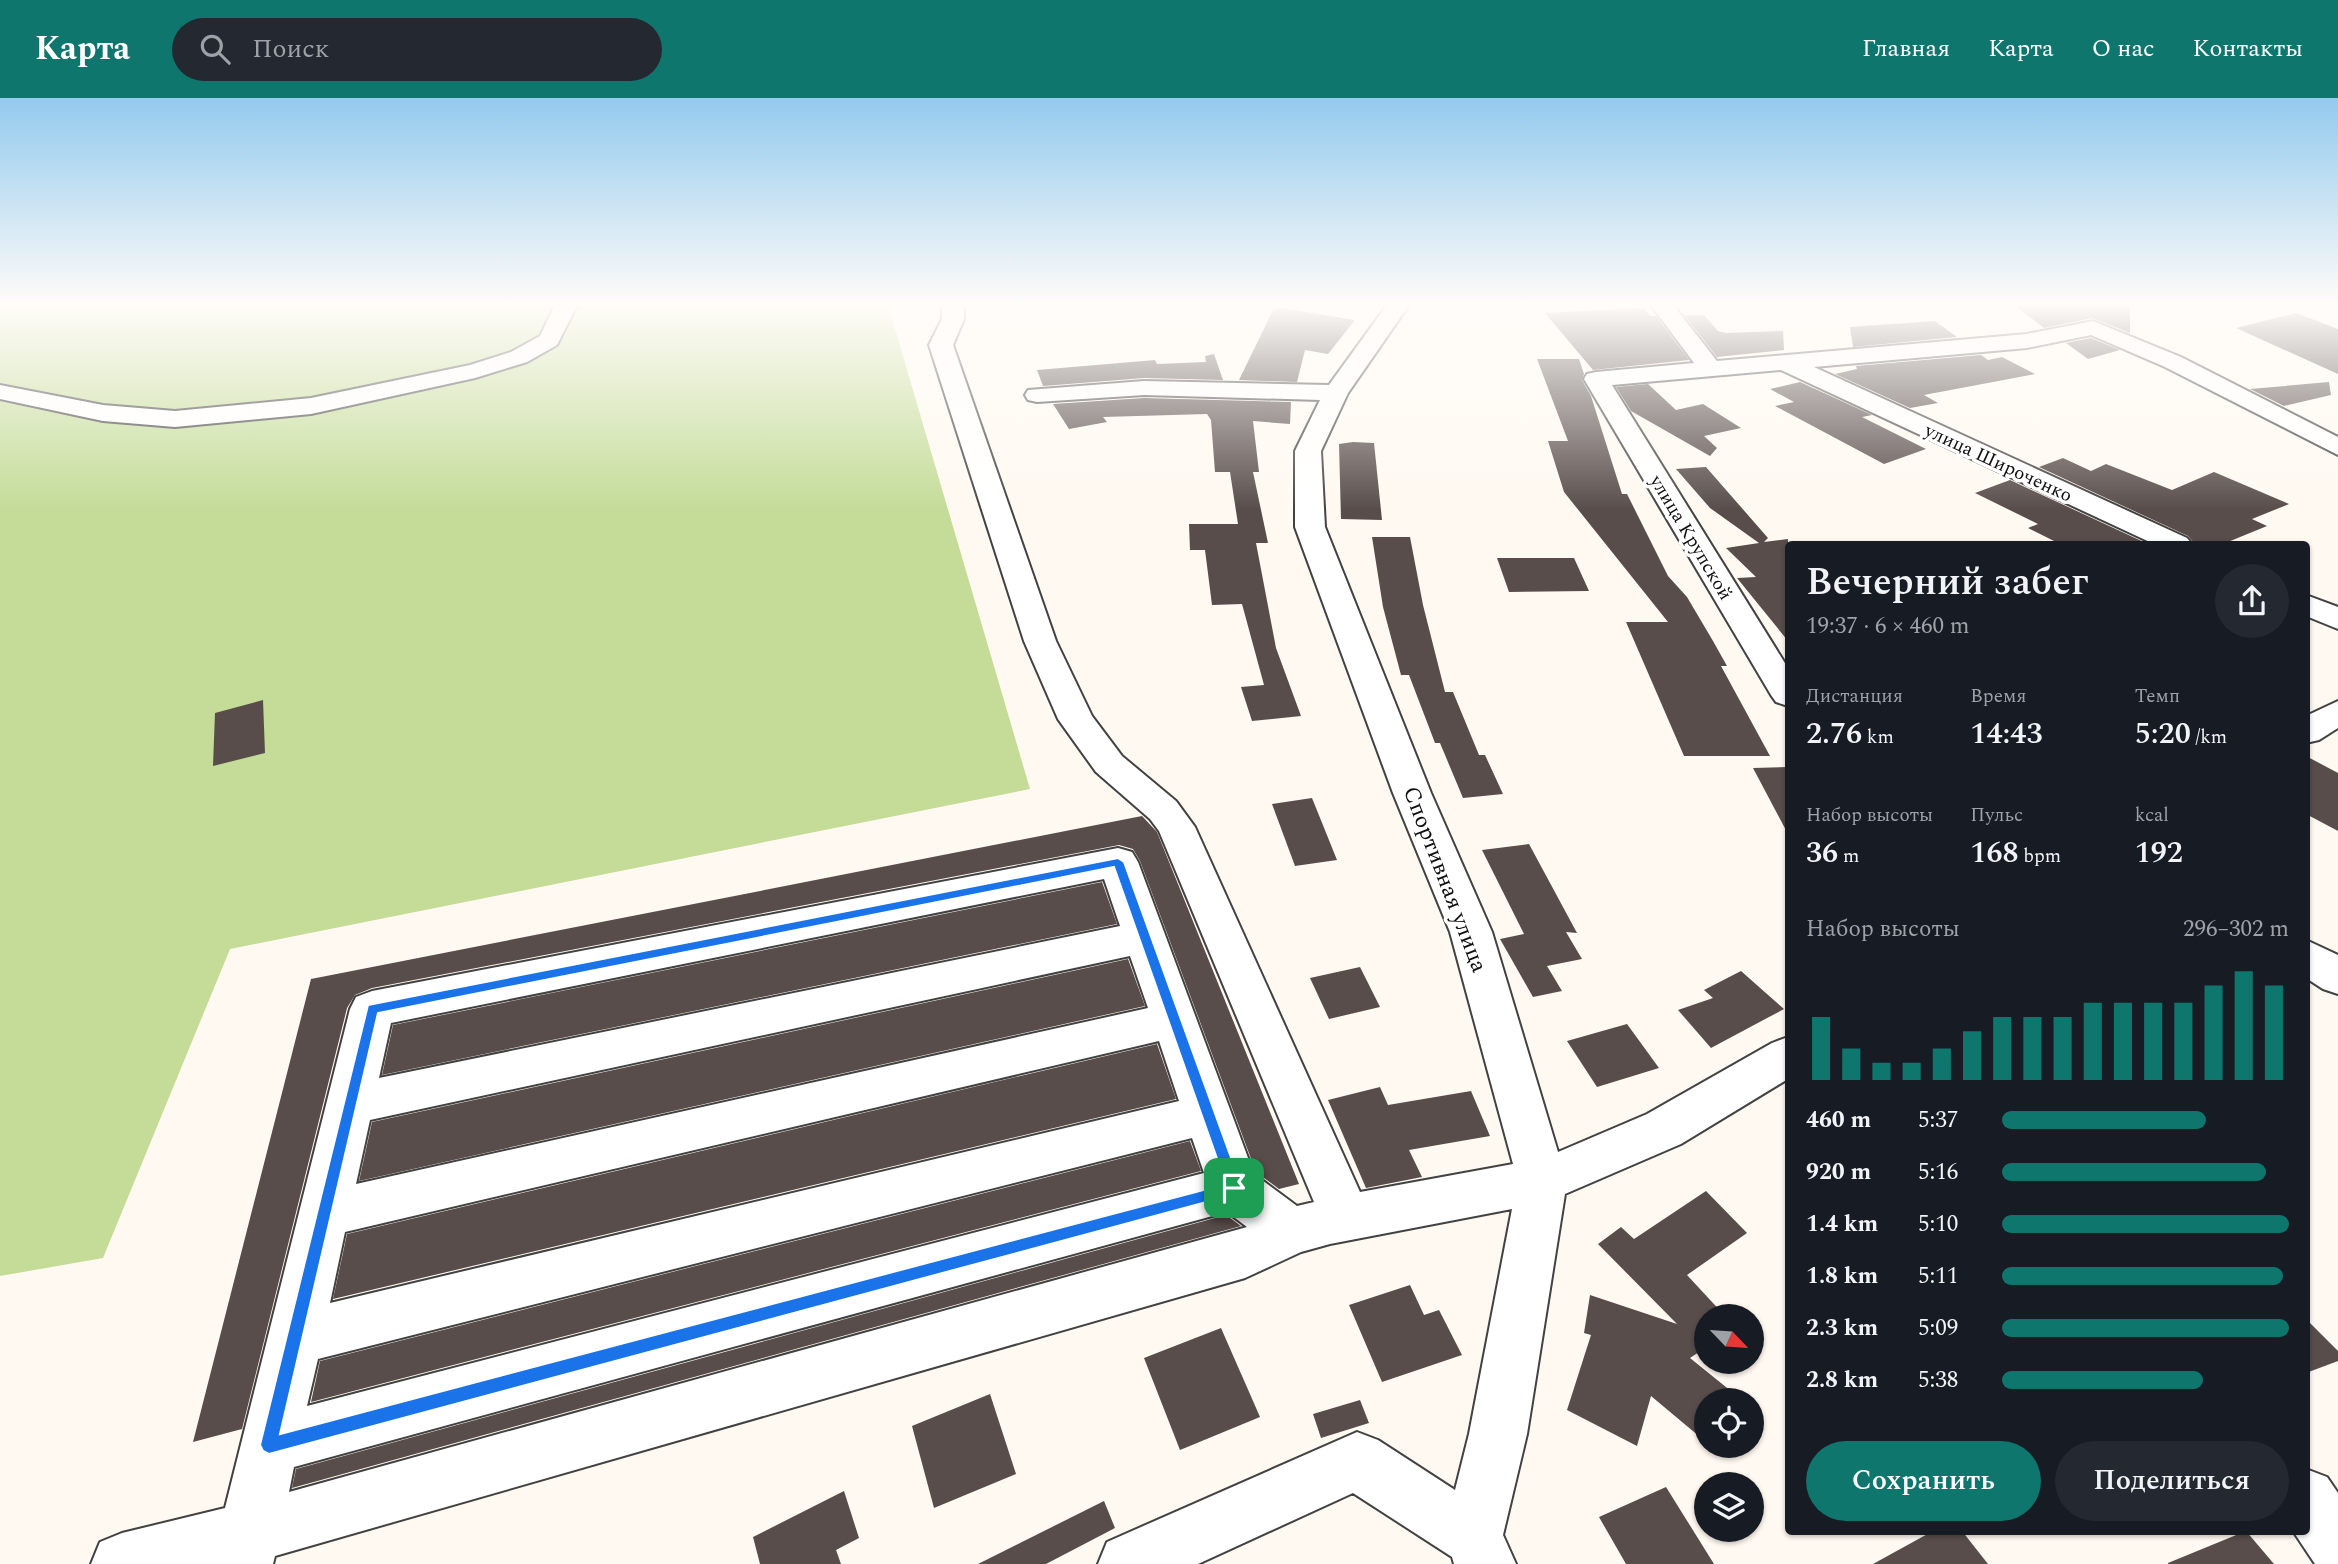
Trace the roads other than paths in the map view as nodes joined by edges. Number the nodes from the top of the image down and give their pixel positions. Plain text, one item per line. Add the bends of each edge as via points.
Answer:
1 (464, 373) edge
2 (951, 373) edge
3 (1350, 373) edge
4 (1661, 373) edge
5 (1809, 373) edge
6 (2195, 373) edge
7 (0, 392) edge
8 (1336, 393) junction
9 (1037, 395) dead end
10 (2338, 447) edge
11 (2171, 541) edge
12 (2310, 606) edge
13 (2338, 619) edge
14 (1785, 690) edge
15 (2338, 712) edge
16 (2310, 730) edge
17 (1145, 937) junction
18 (2310, 959) edge
19 (2338, 977) edge
20 (1175, 1020) junction
21 (1785, 1057) edge
22 (350, 1104) junction
23 (1208, 1114) junction
24 (1542, 1181) junction
25 (1234, 1188) junction
26 (324, 1214) junction
27 (1322, 1223) junction
28 (294, 1338) junction
29 (269, 1445) junction
30 (2310, 1504) edge
31 (2338, 1545) edge
32 (245, 1549) edge
33 (1479, 1550) edge
34 (132, 1561) edge
35 (1129, 1564) edge

1 - 7 street via 311,406 175,419 103,413
2 - 27 street via 1041,640 1076,719 1109,764 1176,827
3 - 8 street, Спортивная улица
4 - 14 street, улица Крупской via 1596,379
5 - 11 street, улица Широченко
6 - 10 street
8 - 9 street via 1144,388
8 - 24 street, Спортивная улица via 1308,451 1310,527 1471,932
12 - 13 street
15 - 16 street
17 - 20 street
17 - 22 street
17 - 22 street via 1118,862 372,1009
18 - 19 street
20 - 23 street
20 - 26 street
21 - 24 street via 1664,1129
22 - 26 street
23 - 25 street
23 - 28 street
24 - 27 street
24 - 33 street, Спортивная улица
25 - 27 street
25 - 29 street
26 - 28 street
27 - 32 street via 1245,1254
28 - 29 street
29 - 32 street
30 - 31 street
32 - 34 street
33 - 35 street via 1357,1461

